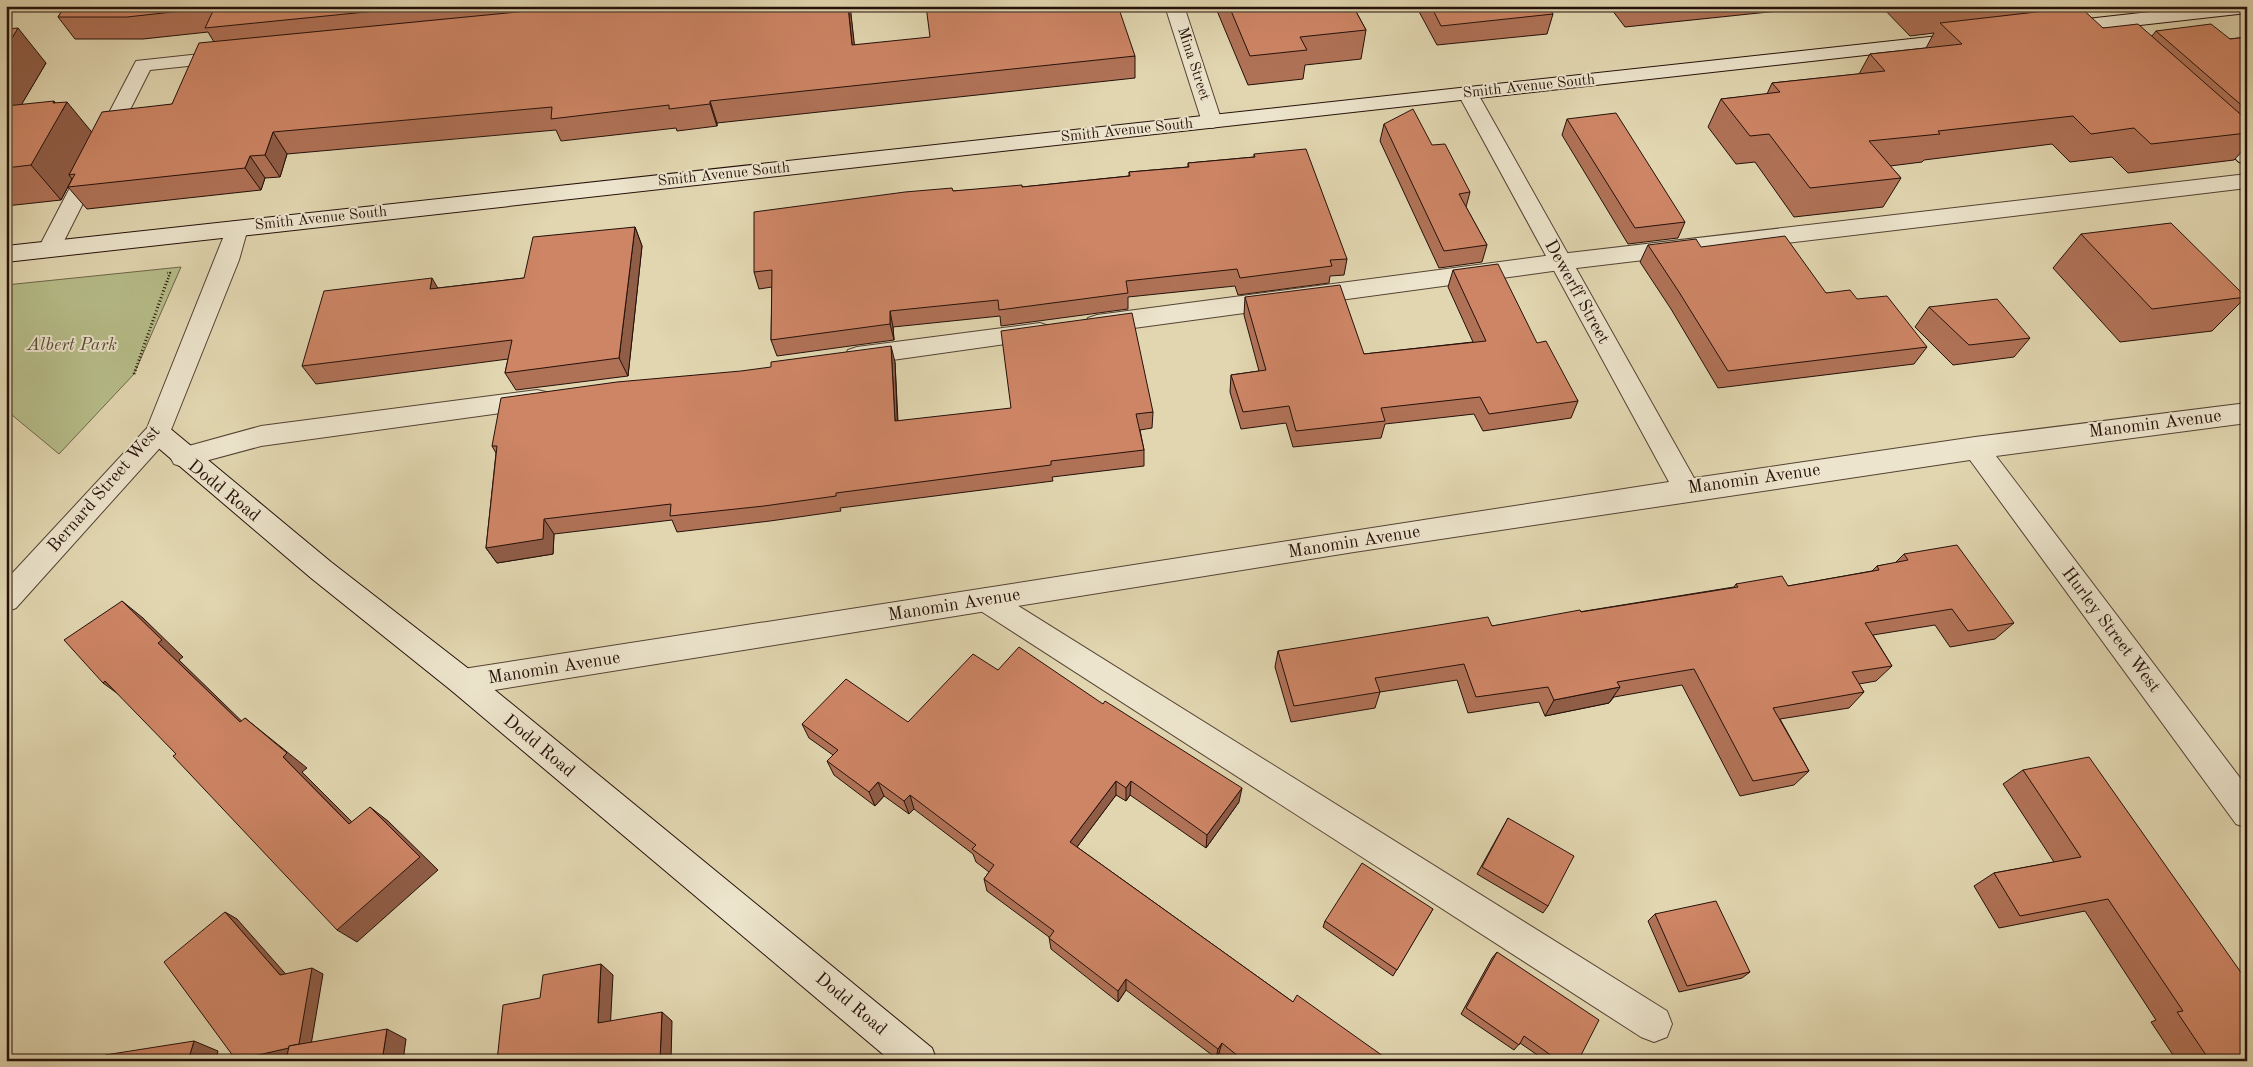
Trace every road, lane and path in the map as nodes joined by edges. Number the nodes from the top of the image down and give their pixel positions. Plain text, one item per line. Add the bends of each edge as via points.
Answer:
1 (1174, 6) edge
2 (2081, 6) edge
3 (2247, 7) edge
4 (2100, 24) junction
5 (2040, 31) edge
6 (1981, 37) edge
7 (2120, 41) edge
8 (251, 55) edge
9 (1468, 94) junction
10 (2197, 112) edge
11 (1212, 122) junction
12 (2247, 156) edge
13 (2247, 181) edge
14 (237, 228) junction
15 (49, 249) junction
16 (6, 254) edge
17 (1560, 262) junction
18 (161, 273) dead end
19 (832, 360) edge
20 (134, 374) dead end
21 (556, 397) edge
22 (2247, 413) edge
23 (158, 433) junction
24 (1975, 447) junction
25 (183, 457) junction
26 (1686, 489) junction
27 (6, 600) edge
28 (986, 600) junction
29 (463, 682) junction
30 (2247, 812) edge
31 (1654, 1024) dead end
32 (918, 1061) edge

1 - 11 street, Mina Street
2 - 4 street
3 - 4 street
4 - 5 street
4 - 7 street
6 - 9 street, Smith Avenue South
8 - 15 street via 144,66
9 - 11 street, Smith Avenue South
9 - 17 street, Dewerff Street
10 - 12 street
11 - 14 street, Smith Avenue South
13 - 17 street
14 - 15 street, Smith Avenue South
14 - 23 street, Bernard Street West via 228,260
15 - 16 street, Smith Avenue South
17 - 19 street
17 - 26 street, Dewerff Street
18 - 20 path via 170,273
21 - 25 street via 261,436
22 - 24 street, Manomin Avenue
23 - 25 street, Dodd Road
23 - 27 street, Bernard Street West
24 - 26 street, Manomin Avenue
24 - 30 street, Hurley Street West
25 - 29 street, Dodd Road
26 - 28 street, Manomin Avenue
28 - 29 street, Manomin Avenue
28 - 31 street
29 - 32 street, Dodd Road

